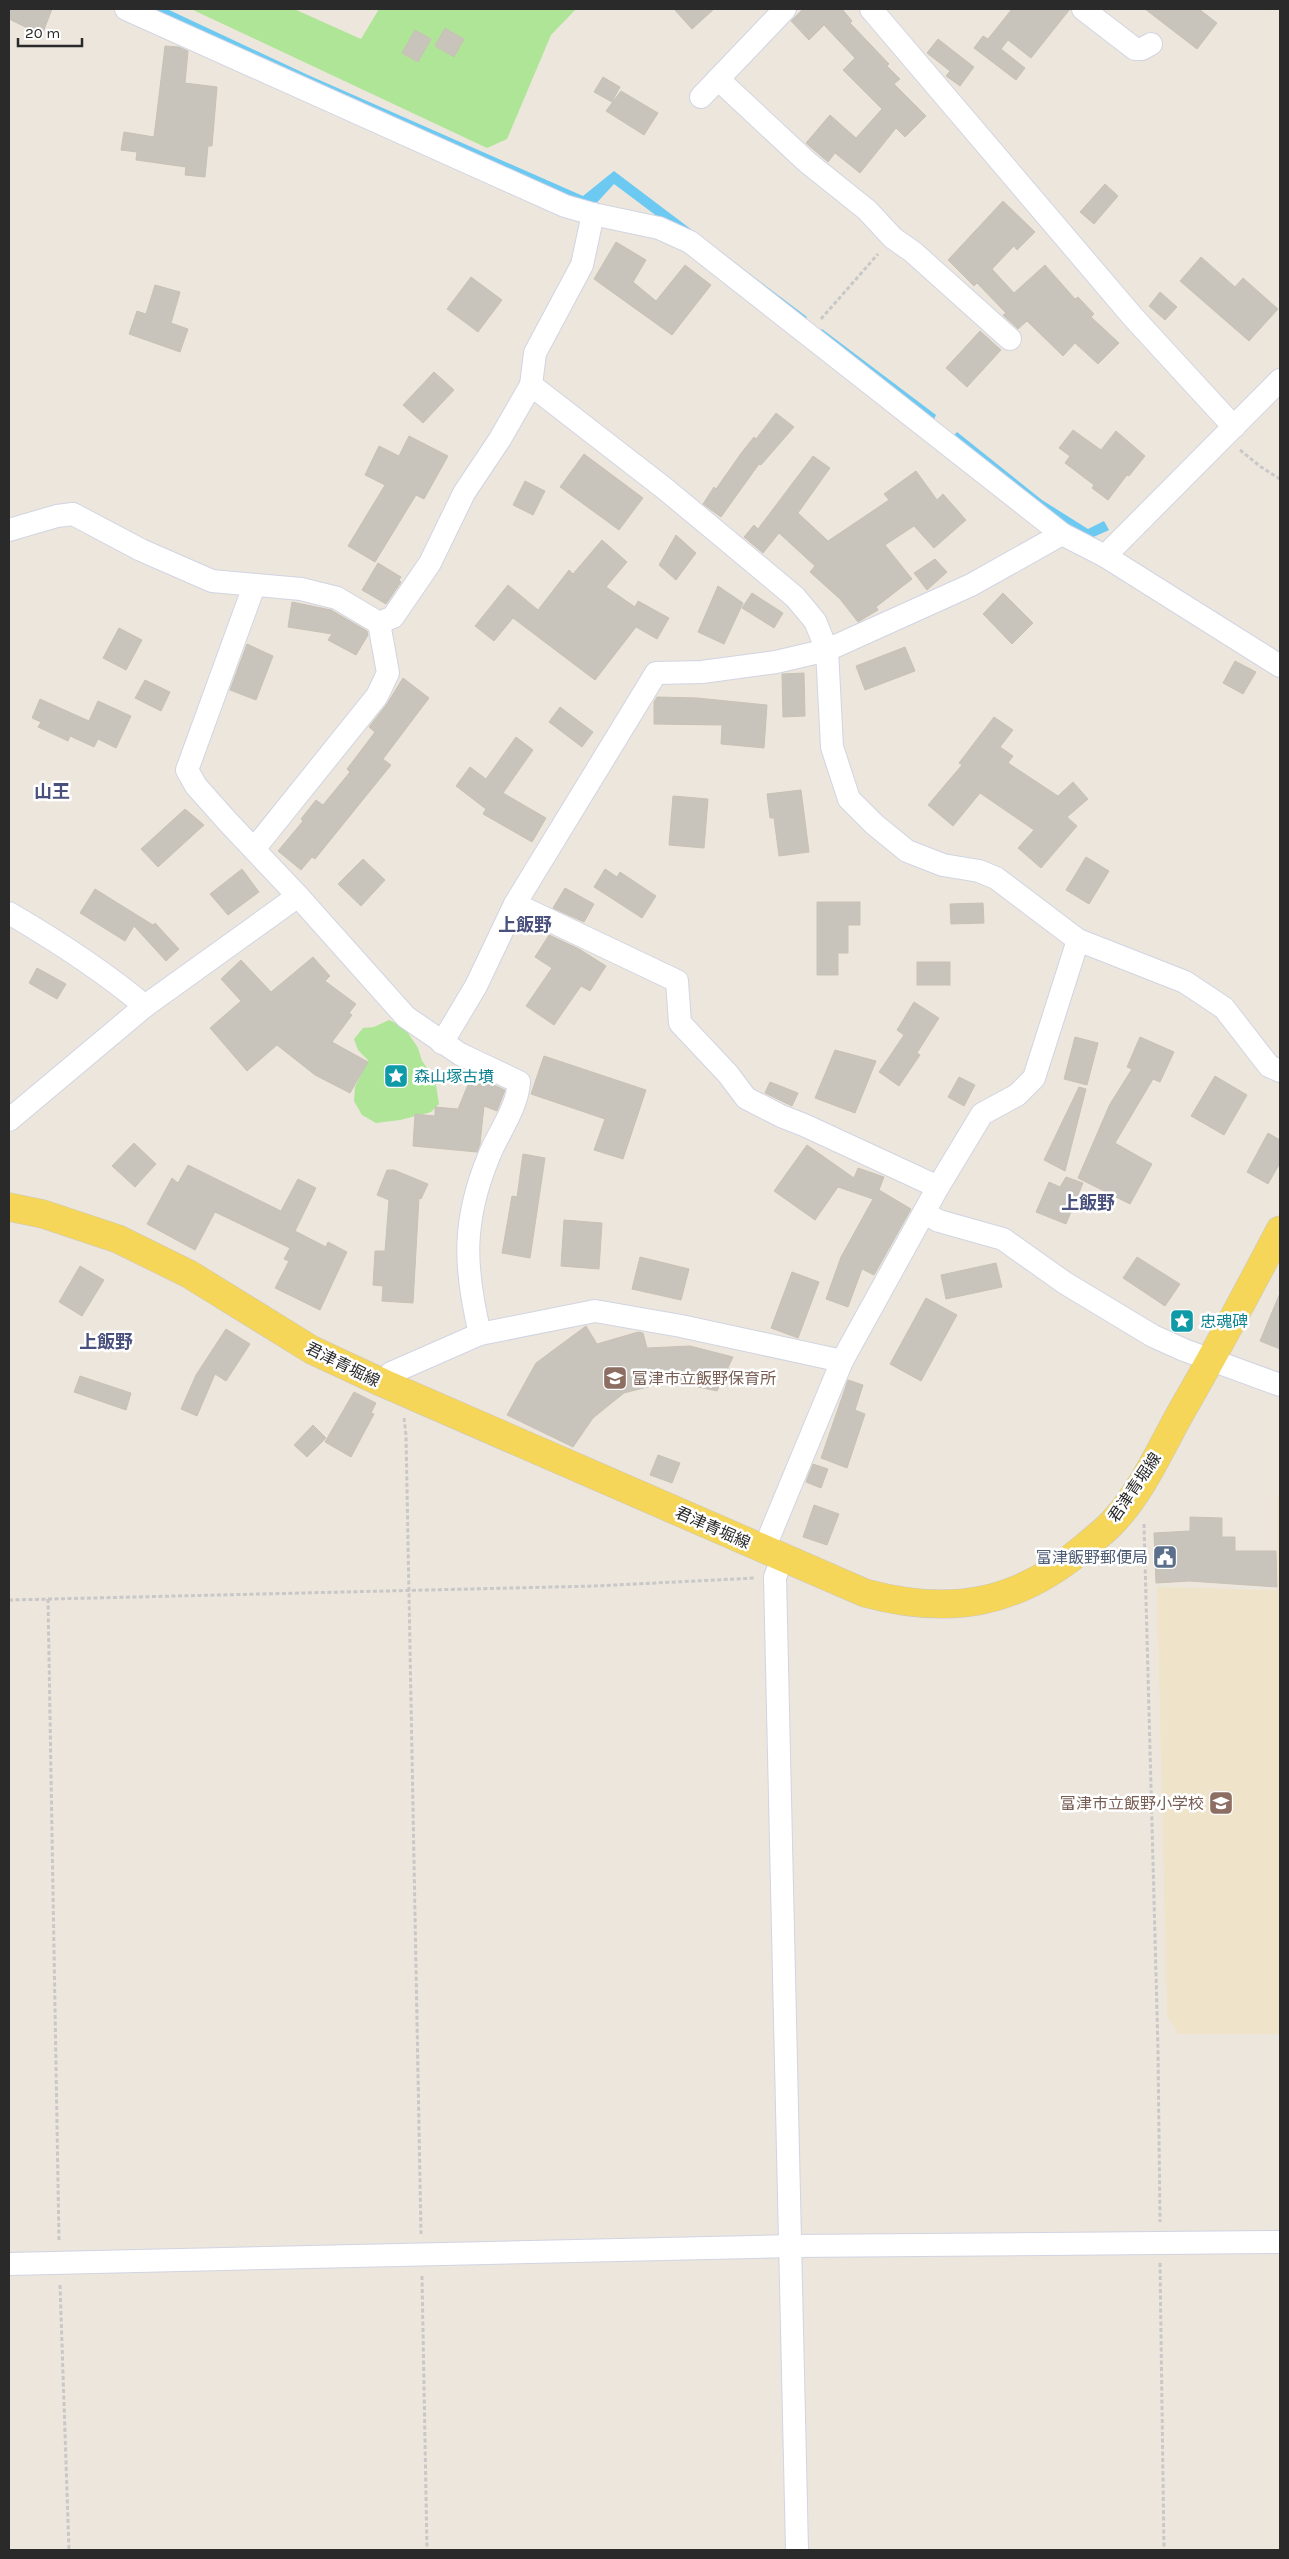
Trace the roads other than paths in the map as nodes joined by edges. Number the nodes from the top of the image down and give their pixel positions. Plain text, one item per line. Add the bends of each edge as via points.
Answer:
1 (126, 9) edge
2 (785, 9) edge
3 (871, 9) edge
4 (1083, 9) edge
5 (1151, 44) dead end
6 (718, 79) junction
7 (701, 97) dead end
8 (593, 214) junction
9 (1010, 339) dead end
10 (1280, 380) edge
11 (531, 385) junction
12 (1229, 431) junction
13 (9, 530) edge
14 (1062, 534) junction
15 (1105, 556) junction
16 (254, 586) junction
17 (379, 623) junction
18 (827, 650) junction
19 (1280, 666) edge
20 (254, 849) junction
21 (298, 896) junction
22 (515, 904) junction
23 (9, 913) edge
24 (1078, 940) junction
25 (145, 1006) junction
26 (442, 1042) junction
27 (1280, 1071) edge
28 (13, 1108) edge
29 (938, 1187) junction
30 (9, 1207) edge
31 (924, 1213) junction
32 (1280, 1230) edge
33 (480, 1334) junction
34 (1212, 1359) junction
35 (842, 1361) junction
36 (1280, 1385) edge
37 (391, 1387) junction
38 (774, 1561) junction
39 (1280, 2242) edge
40 (792, 2246) junction
41 (9, 2264) edge
42 (797, 2550) edge

1 - 8 street via 564,206
2 - 6 street
3 - 12 street
4 - 5 street via 1135,49
6 - 7 street
6 - 9 street via 807,162 867,210 893,238
8 - 11 street via 582,265 535,353
8 - 14 street via 659,228 690,242
10 - 12 street
11 - 17 street via 464,493 430,563 393,617
11 - 18 street via 664,488 795,598 815,621
12 - 15 street
13 - 16 street via 73,514 141,550 212,581
14 - 15 street
14 - 18 street via 971,585
15 - 19 street
16 - 17 street via 301,589 338,598
16 - 20 street via 187,770 196,786
17 - 20 street via 388,673 377,696
18 - 22 street via 776,662 702,672 656,673
18 - 24 street via 832,747 849,798 907,851 943,865 979,871 996,878
20 - 21 street
21 - 25 street
21 - 26 street via 406,1017
22 - 26 street via 476,986
22 - 29 street via 677,981 680,1023 746,1098
23 - 25 street via 111,977
24 - 27 street via 1185,982 1224,1008 1269,1066
24 - 29 street via 1034,1078 1018,1095 982,1114
25 - 28 street
26 - 33 street via 519,1082 518,1095 489,1154 470,1215 467,1273
29 - 31 street
30 - 37 main road, 君津青堀線 via 43,1214 118,1239 189,1274 312,1350
31 - 34 street via 939,1221 1003,1239 1065,1283 1153,1336
31 - 35 street
32 - 34 main road, 君津青堀線
33 - 35 street via 595,1311
33 - 37 street via 391,1373
34 - 36 street
34 - 38 main road, 君津青堀線 via 1136,1491 1114,1521 1065,1564 1034,1582 1002,1596 933,1606 865,1593
35 - 38 street
37 - 38 main road, 君津青堀線
38 - 40 street
39 - 40 street
40 - 41 street
40 - 42 street

